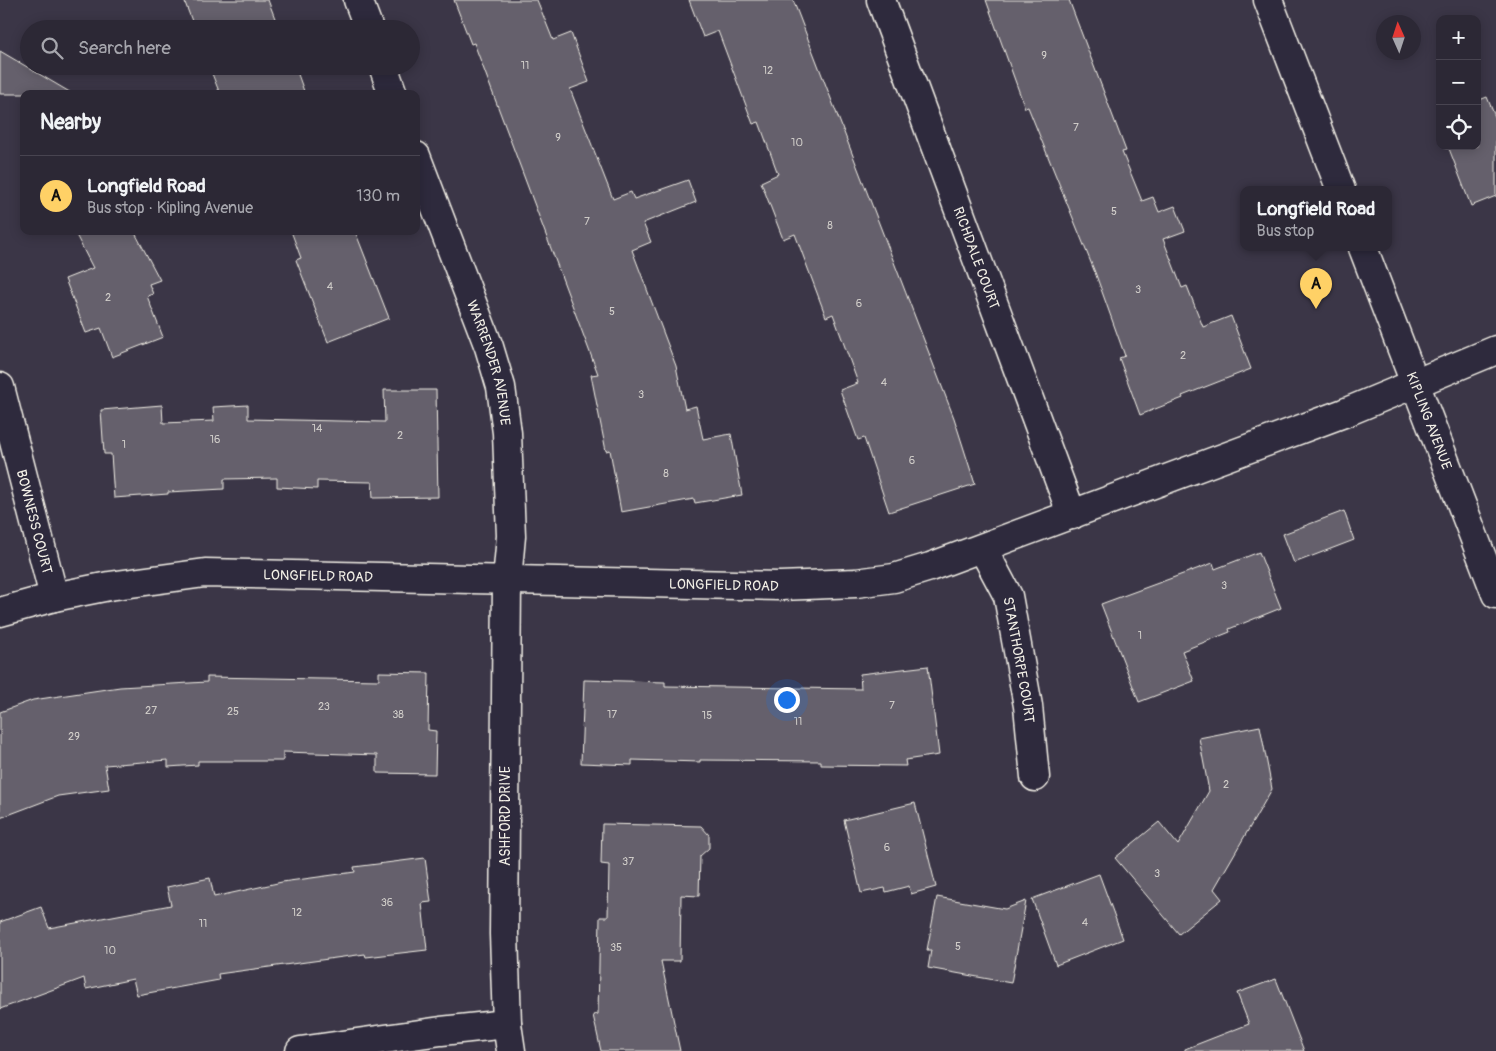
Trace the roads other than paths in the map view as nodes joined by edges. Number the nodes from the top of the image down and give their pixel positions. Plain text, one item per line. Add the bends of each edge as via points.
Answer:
1 (358, 0) edge
2 (881, 0) edge
3 (1268, 0) edge
4 (366, 20) edge
5 (386, 75) edge
6 (392, 90) edge
7 (420, 166) edge
8 (1339, 186) edge
9 (1364, 251) edge
10 (1496, 350) edge
11 (1415, 383) junction
12 (0, 387) edge
13 (1072, 515) junction
14 (983, 549) junction
15 (507, 580) junction
16 (1496, 594) edge
17 (54, 597) junction
18 (0, 612) edge
19 (1035, 777) dead end
20 (507, 1024) junction
21 (300, 1051) edge
22 (511, 1051) edge

1 - 4 street
2 - 13 street, RICHDALE COURT
3 - 8 street
5 - 6 street
7 - 15 street, WARRENDER AVENUE via 489,347 500,387 508,433 511,536
9 - 11 street, KIPLING AVENUE
10 - 11 street, LONGFIELD ROAD
11 - 13 street, LONGFIELD ROAD
11 - 16 street, KIPLING AVENUE
12 - 17 street, BOWNESS COURT
13 - 14 street, LONGFIELD ROAD
14 - 15 street, LONGFIELD ROAD via 894,578 856,583 780,586
14 - 19 street, STANTHORPE COURT via 1008,596 1028,706
15 - 17 street, LONGFIELD ROAD via 205,573
15 - 20 street, ASHFORD DRIVE via 504,934
17 - 18 street, LONGFIELD ROAD
20 - 21 street
20 - 22 street, ASHFORD DRIVE

